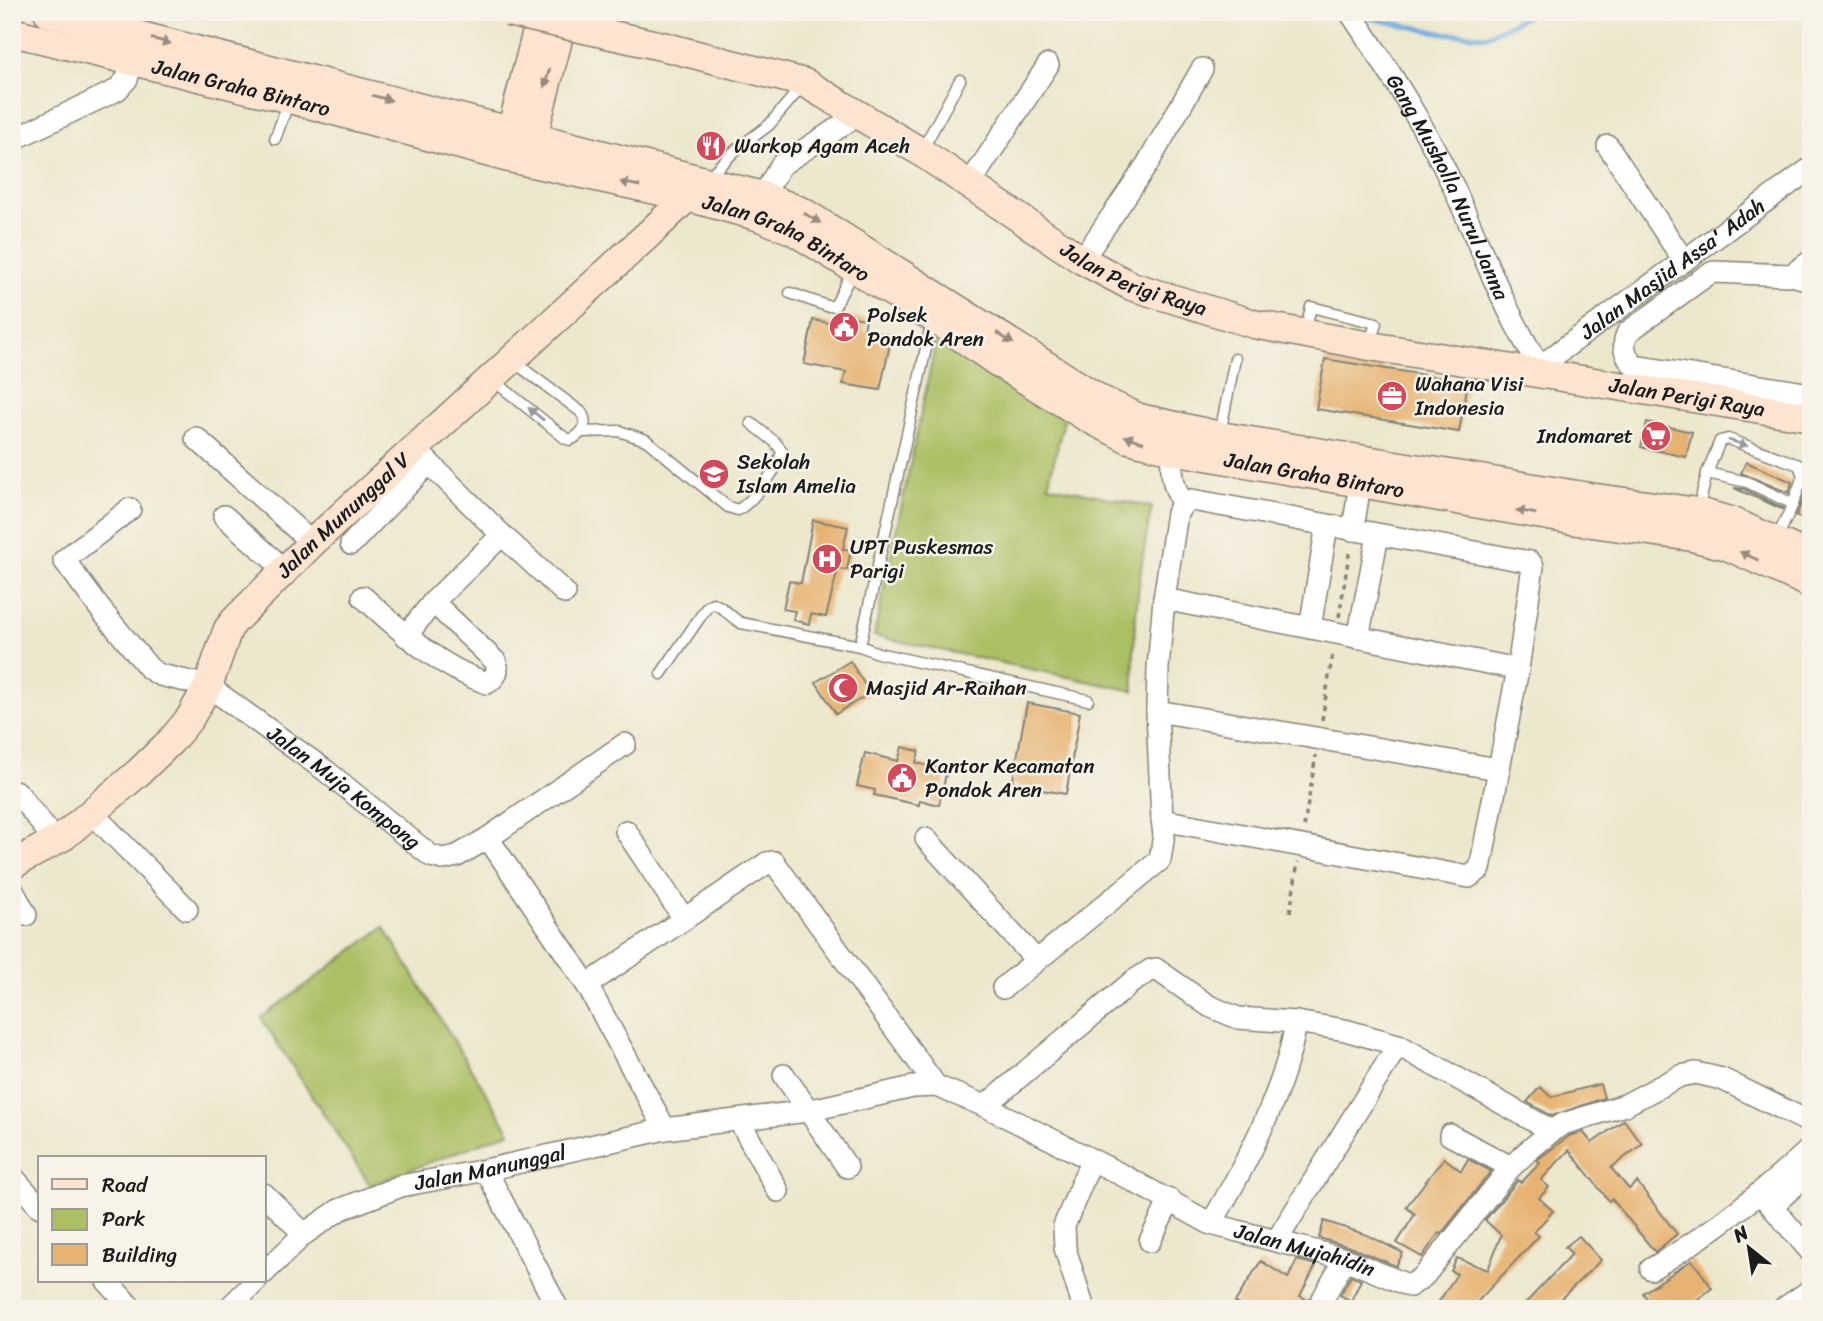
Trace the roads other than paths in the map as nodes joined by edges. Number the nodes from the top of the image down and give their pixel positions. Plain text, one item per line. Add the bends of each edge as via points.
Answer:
1 (48, 12) edge
2 (508, 12) edge
3 (542, 12) edge
4 (565, 12) edge
5 (1350, 12) edge
6 (12, 32) edge
7 (104, 39) junction
8 (132, 60) junction
9 (1048, 65) dead end
10 (1202, 69) dead end
11 (960, 80) dead end
12 (805, 83) junction
13 (290, 99) junction
14 (858, 115) junction
15 (275, 139) dead end
16 (12, 140) edge
17 (519, 146) junction
18 (1608, 146) dead end
19 (921, 152) junction
20 (1811, 168) edge
21 (969, 185) junction
22 (696, 188) junction
23 (760, 206) junction
24 (1082, 260) junction
25 (1684, 261) junction
26 (1811, 261) edge
27 (855, 267) junction
28 (1801, 278) edge
29 (790, 293) dead end
30 (939, 309) junction
31 (1235, 359) dead end
32 (512, 360) junction
33 (1540, 369) junction
34 (491, 379) junction
35 (1811, 394) edge
36 (1811, 417) edge
37 (751, 424) dead end
38 (581, 432) junction
39 (1220, 436) junction
40 (196, 438) dead end
41 (1172, 450) junction
42 (422, 456) junction
43 (1361, 472) junction
44 (1707, 473) junction
45 (1183, 504) junction
46 (1793, 504) junction
47 (130, 509) dead end
48 (224, 516) dead end
49 (1695, 524) junction
50 (1327, 525) junction
51 (1353, 530) junction
52 (502, 535) junction
53 (1378, 535) junction
54 (1776, 540) junction
55 (312, 543) junction
56 (351, 544) dead end
57 (1811, 557) edge
58 (285, 570) junction
59 (1811, 584) edge
60 (565, 593) dead end
61 (363, 597) dead end
62 (1164, 599) junction
63 (433, 602) junction
64 (1310, 628) junction
65 (406, 636) junction
66 (1358, 638) junction
67 (860, 646) junction
68 (1518, 669) junction
69 (661, 674) dead end
70 (208, 686) junction
71 (1088, 700) dead end
72 (1157, 711) junction
73 (625, 744) dead end
74 (1498, 769) junction
75 (17, 792) dead end
76 (92, 813) junction
77 (1162, 820) junction
78 (626, 831) dead end
79 (488, 838) junction
80 (926, 839) dead end
81 (55, 841) junction
82 (12, 865) edge
83 (12, 889) edge
84 (187, 909) dead end
85 (26, 915) dead end
86 (684, 919) junction
87 (1036, 960) junction
88 (587, 985) junction
89 (1003, 988) dead end
90 (1296, 1022) junction
91 (1398, 1045) junction
92 (784, 1075) dead end
93 (936, 1086) junction
94 (985, 1106) junction
95 (807, 1111) junction
96 (739, 1120) junction
97 (1811, 1123) edge
98 (664, 1129) junction
99 (1552, 1131) junction
100 (1450, 1135) dead end
101 (1811, 1148) edge
102 (1091, 1161) junction
103 (847, 1167) dead end
104 (1511, 1167) junction
105 (486, 1170) junction
106 (1811, 1171) edge
107 (12, 1176) edge
108 (778, 1191) dead end
109 (266, 1196) edge
110 (1170, 1200) junction
111 (1767, 1200) junction
112 (38, 1205) edge
113 (1211, 1224) junction
114 (304, 1234) junction
115 (1277, 1240) junction
116 (1150, 1241) dead end
117 (1811, 1252) edge
118 (1345, 1259) junction
119 (1651, 1269) dead end
120 (266, 1271) edge
121 (108, 1282) edge
122 (255, 1282) edge
123 (1811, 1290) edge
124 (132, 1309) edge
125 (228, 1309) edge
126 (558, 1309) edge
127 (1084, 1309) edge
128 (1317, 1309) edge
129 (1783, 1309) edge

1 - 7 main road, Jalan Graha Bintaro
2 - 12 main road, Jalan Perigi Raya, bridge
3 - 17 main road
4 -> 17 main road
5 - 33 street, Gang Musholla Nurul Janna via 1407,99 1453,187 1494,284
6 - 7 main road, Jalan Graha Bintaro
7 - 8 main road, Jalan Graha Bintaro
7 -> 17 main road, Jalan Graha Bintaro
8 - 13 main road, Jalan Graha Bintaro
8 - 16 street via 127,79 117,90
9 - 21 street
10 - 24 street via 1148,163
11 - 19 lane
12 - 14 main road, Jalan Perigi Raya
12 - 22 lane via 769,125
13 - 15 lane
13 - 17 main road, Jalan Graha Bintaro
14 - 19 main road, Jalan Perigi Raya
14 - 23 street via 781,165
17 - 22 main road, Jalan Graha Bintaro
18 - 25 street
19 - 21 main road, Jalan Perigi Raya
20 - 25 street, Jalan Masjid Assa' Adah
21 - 24 main road, Jalan Perigi Raya
22 - 23 main road, Jalan Graha Bintaro
22 - 32 main road, Jalan Mununggal V
23 - 27 main road, Jalan Graha Bintaro
23 -> 30 main road, Jalan Graha Bintaro via 803,212
24 - 33 main road, Jalan Perigi Raya via 1131,286 1254,324 1370,346
25 - 33 street, Jalan Masjid Assa' Adah
26 - 28 street
27 - 29 lane via 835,306
27 - 30 main road, Jalan Graha Bintaro
28 - 35 street via 1723,271 1707,275 1628,332 1624,349 1635,366
30 -> 39 main road, Jalan Graha Bintaro via 1139,418
41 -> 30 main road, Jalan Graha Bintaro via 1129,439 1088,418 997,362
30 - 67 lane
31 - 39 lane
32 - 34 main road, Jalan Mununggal V
32 - 38 lane via 581,412 586,425
33 - 36 main road, Jalan Perigi Raya
38 -> 34 lane via 570,440 565,438
34 - 42 main road, Jalan Mununggal V
37 - 38 lane via 782,451 763,485 738,510 728,508 646,440 619,431
39 - 43 main road, Jalan Graha Bintaro
40 - 55 street
41 - 43 main road, Jalan Graha Bintaro
41 - 45 street via 1171,473
42 - 52 street
42 - 55 main road, Jalan Mununggal V
42 - 56 street
43 - 49 main road, Jalan Graha Bintaro via 1577,521
43 - 51 street
44 - 46 lane via 1747,482
44 -> 46 lane via 1720,441 1728,439 1799,465 1803,476
44 - 49 lane
45 - 50 street via 1192,500
45 - 62 street via 1177,513
46 - 54 lane
47 - 70 street via 66,557 65,565 150,669
48 - 58 street
49 - 54 main road, Jalan Graha Bintaro via 1733,522
59 -> 49 main road, Jalan Graha Bintaro via 1727,546
50 - 51 street
50 - 64 street
51 - 53 street
52 - 60 street
52 - 63 street
53 - 66 street
53 - 68 street via 1530,562
54 - 57 main road, Jalan Graha Bintaro
55 - 58 main road, Jalan Mununggal V
58 - 70 main road, Jalan Mununggal V via 228,629
61 - 65 street
62 - 64 street
62 - 72 street
63 - 65 street
63 - 65 street via 496,662 496,675 487,683 478,680
64 - 66 street
66 - 68 street
67 - 69 lane via 741,623 713,603
67 - 71 lane
68 - 74 street
70 - 76 main road, Jalan Mununggal V via 171,741
70 - 79 street, Jalan Muja Kompong via 326,771 431,856 457,856
72 - 74 street
72 - 77 street
73 - 79 street, Jalan Muja Kompong
74 - 77 street via 1480,869 1469,877
75 - 81 street
76 - 81 main road, Jalan Mununggal V
76 - 84 street
77 - 87 street via 1160,860
78 - 86 street
79 - 88 street
80 - 87 street
81 - 82 main road, Jalan Mununggal V
83 - 85 street
86 - 88 street
86 - 93 street via 774,862
87 - 89 street
88 - 98 street
90 - 91 street
90 - 94 street via 1223,1013 1161,970 1151,970 1071,1031
90 - 113 street via 1293,1047 1273,1100 1236,1182
91 - 99 street
91 - 115 street
92 - 95 street
93 - 94 street, Jalan Mujahidin
93 - 95 street, Jalan Mujahidin
94 - 102 street, Jalan Mujahidin
95 - 96 street, Jalan Mujahidin
95 - 103 street
96 - 98 street, Jalan Manunggal
96 - 108 street
97 - 99 street, Jalan Mujahidin via 1722,1079 1696,1073
98 - 105 street, Jalan Manunggal
99 - 104 street, Jalan Mujahidin
100 - 104 street
101 - 111 street
102 - 110 street, Jalan Mujahidin
102 - 127 street via 1064,1226 1065,1248
104 - 118 street, Jalan Mujahidin via 1414,1284
105 - 114 street, Jalan Manunggal via 377,1194 339,1210
105 - 126 street
106 - 111 street
107 - 112 street
109 - 114 street
110 - 113 street, Jalan Mujahidin
110 - 116 street
111 - 117 street
111 - 119 street
113 - 115 street, Jalan Mujahidin
114 - 120 street, Jalan Manunggal
115 - 118 street, Jalan Mujahidin
118 - 128 street
121 - 124 street
122 - 125 street
123 - 129 street

